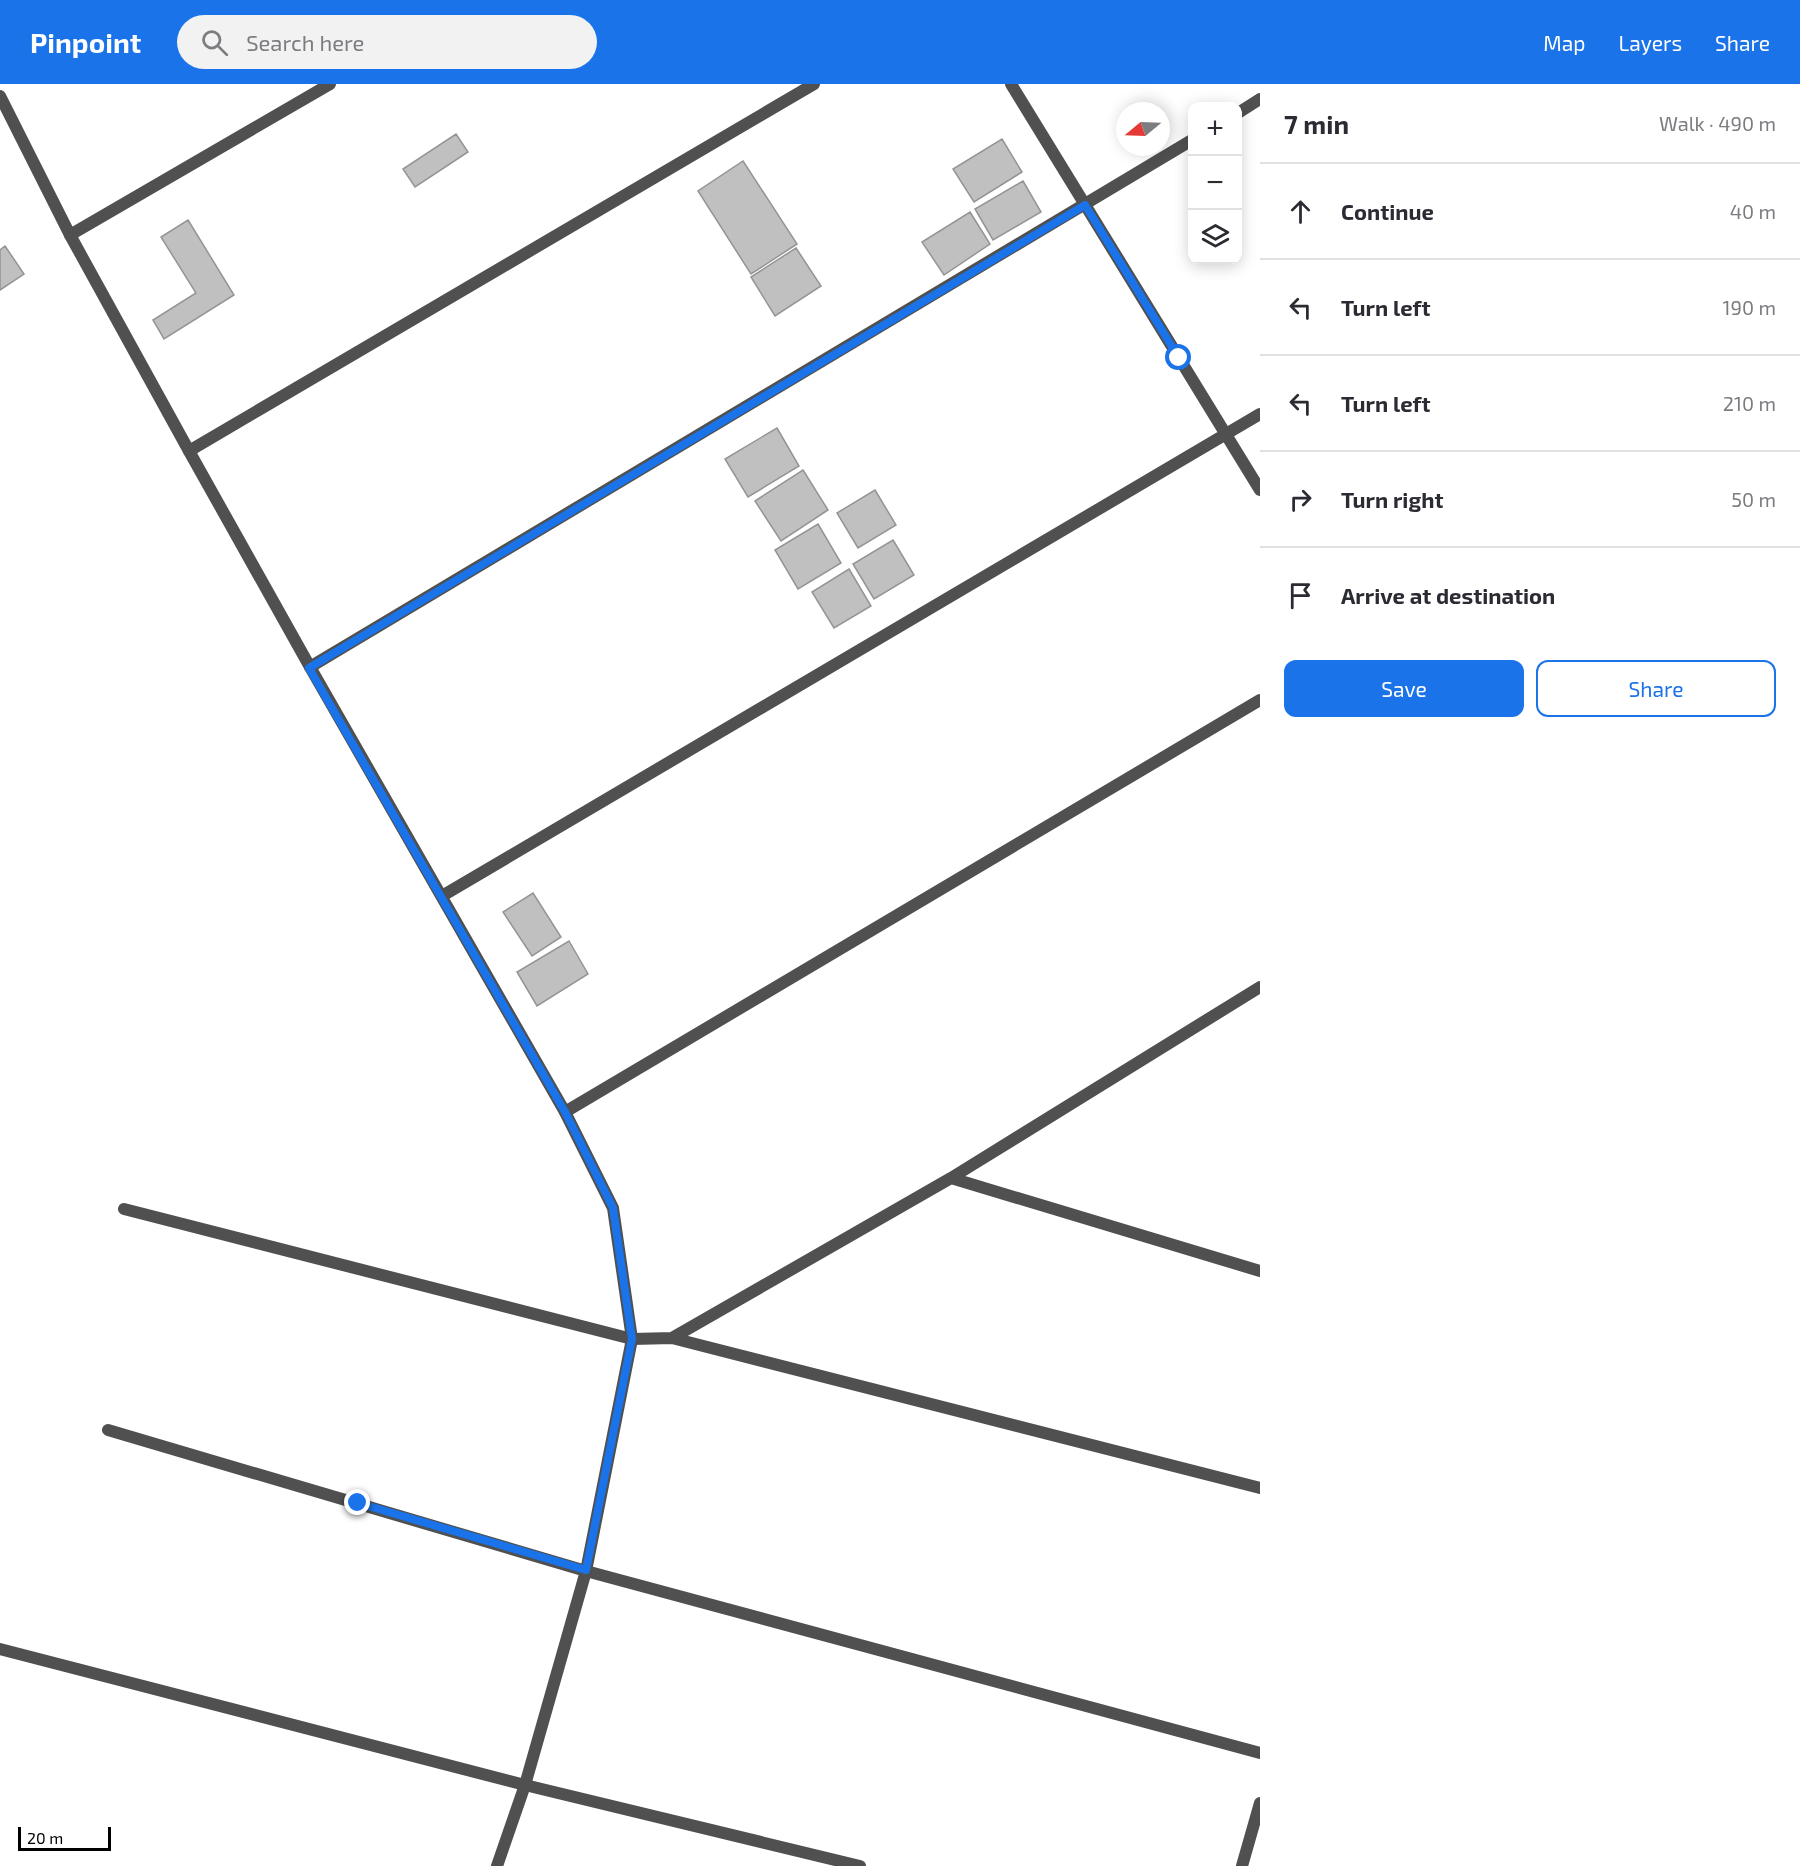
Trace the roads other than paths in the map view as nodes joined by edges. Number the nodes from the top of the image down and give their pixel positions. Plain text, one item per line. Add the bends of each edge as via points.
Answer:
1 (330, 84) edge
2 (814, 84) edge
3 (1011, 84) edge
4 (0, 96) edge
5 (1260, 99) edge
6 (1242, 110) edge
7 (1188, 142) edge
8 (1085, 205) junction
9 (70, 235) junction
10 (1260, 414) edge
11 (1226, 435) junction
12 (189, 451) junction
13 (1260, 490) edge
14 (309, 668) junction
15 (1260, 700) edge
16 (442, 896) junction
17 (1260, 987) edge
18 (565, 1112) junction
19 (951, 1178) junction
20 (124, 1209) dead end
21 (1260, 1271) edge
22 (672, 1338) junction
23 (632, 1339) junction
24 (108, 1430) dead end
25 (1260, 1488) edge
26 (586, 1570) junction
27 (0, 1650) edge
28 (1260, 1753) edge
29 (525, 1785) junction
30 (1260, 1803) edge
31 (497, 1866) edge
32 (860, 1866) edge
33 (1242, 1866) edge

1 - 9 street
2 - 12 street
3 - 8 street
4 - 9 street
5 - 6 street
7 - 8 street
8 - 11 street
8 - 14 street
9 - 12 street
10 - 11 street
11 - 13 street
11 - 16 street
12 - 14 street
14 - 16 street
15 - 18 street
16 - 18 street
17 - 19 street
18 - 23 street via 613,1208
19 - 21 street
19 - 22 street
20 - 23 street
22 - 23 street
22 - 25 street
23 - 26 street
24 - 26 street
26 - 28 street
26 - 29 street
27 - 29 street
29 - 31 street
29 - 32 street
30 - 33 street

